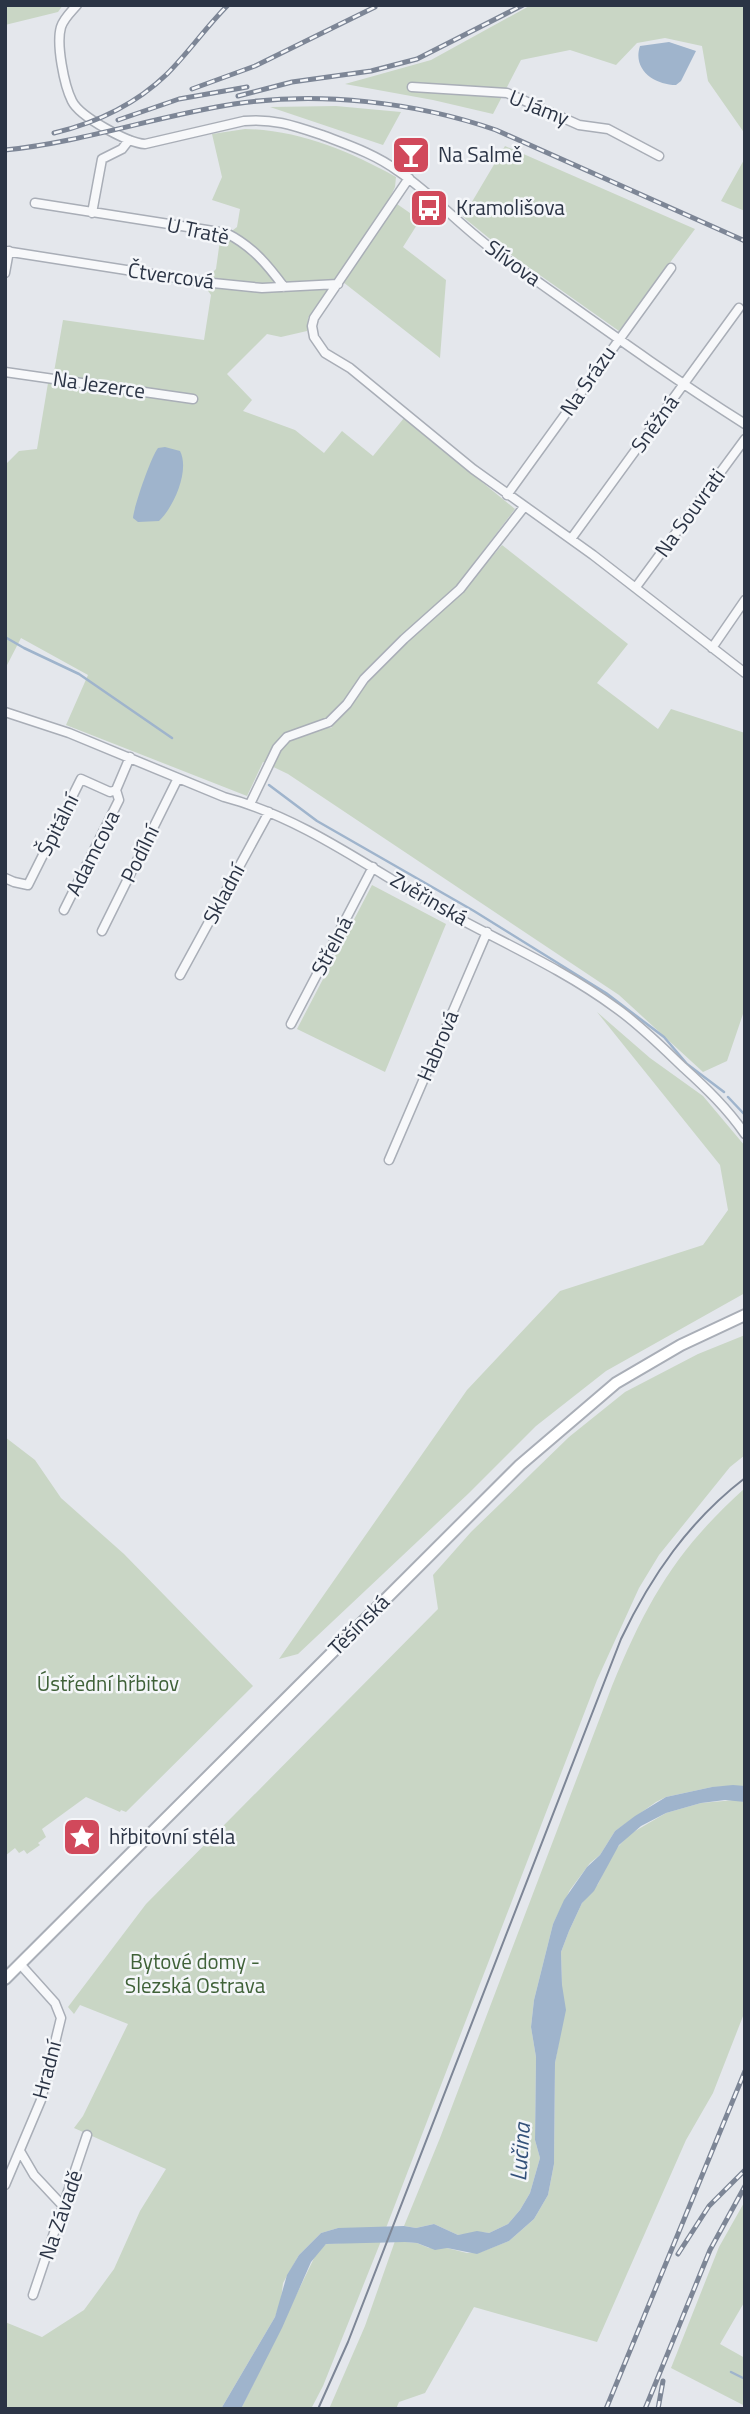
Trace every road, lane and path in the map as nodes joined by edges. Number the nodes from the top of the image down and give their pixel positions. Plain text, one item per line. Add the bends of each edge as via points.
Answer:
1 (77, 5) edge
2 (412, 87) dead end
3 (129, 140) junction
4 (659, 156) dead end
5 (409, 178) junction
6 (35, 203) dead end
7 (92, 213) junction
8 (7, 251) edge
9 (671, 268) dead end
10 (5, 273) edge
11 (338, 284) junction
12 (284, 287) junction
13 (739, 308) dead end
14 (618, 339) junction
15 (5, 372) edge
16 (684, 385) junction
17 (193, 399) dead end
18 (745, 424) edge
19 (745, 439) edge
20 (507, 495) junction
21 (524, 507) junction
22 (571, 539) junction
23 (636, 587) junction
24 (745, 600) edge
25 (712, 648) junction
26 (745, 673) edge
27 (5, 712) edge
28 (130, 757) junction
29 (178, 778) junction
30 (116, 790) junction
31 (250, 804) junction
32 (269, 812) junction
33 (373, 867) junction
34 (5, 877) edge
35 (64, 910) dead end
36 (102, 931) dead end
37 (488, 932) junction
38 (180, 975) dead end
39 (291, 1024) dead end
40 (745, 1133) edge
41 (389, 1160) dead end
42 (745, 1315) edge
43 (20, 1964) junction
44 (5, 1979) edge
45 (88, 2135) dead end
46 (20, 2151) junction
47 (5, 2185) edge
48 (63, 2206) junction
49 (33, 2295) dead end

1 - 3 street, Slívova via 60,33 73,103
2 - 4 street, U Jámy via 507,93 579,125 608,129
3 - 5 street, Slívova via 145,144 244,121 277,121 354,147
3 - 7 street via 102,159
5 - 11 street
5 - 14 street, Slívova via 497,253
6 - 7 street, U Tratě
7 - 12 street, U Tratě via 226,233 264,261
8 - 10 street
8 - 12 street, Čtvercová via 203,282
9 - 14 street, Na Srázu
11 - 12 street, Čtvercová
11 - 20 street via 312,326 325,353 350,368
13 - 16 street, Sněžná
14 - 16 street, Slívova
14 - 20 street, Na Srázu
15 - 17 street, Na Jezerce
16 - 18 street, Slívova
16 - 22 street, Sněžná
19 - 23 street, Na Souvrati
20 - 21 street
21 - 22 street
21 - 31 street via 460,589 364,679 329,723 287,737
22 - 23 street
23 - 25 street
24 - 25 street
25 - 26 street
27 - 28 street, Zvěřinská
28 - 29 street, Zvěřinská
28 - 30 street, Adamcova
29 - 31 street, Zvěřinská
29 - 36 street, Podílní
30 - 34 street, Špitální via 110,792 81,779 27,885
30 - 35 street, Adamcova via 119,800
31 - 32 street, Zvěřinská
32 - 33 street, Zvěřinská
32 - 38 street, Skladní
33 - 37 street, Zvěřinská
33 - 39 street, Střelná
37 - 40 street, Zvěřinská via 618,1009 719,1101
37 - 41 street, Habrová
42 - 43 main road, Těšínská via 616,1383 540,1447
43 - 44 main road, Těšínská
43 - 46 street, Hradní via 55,2003 61,2018 41,2101
45 - 48 street, Na Závadě
46 - 47 street, Hradní
46 - 48 street via 34,2175
48 - 49 street, Na Závadě

